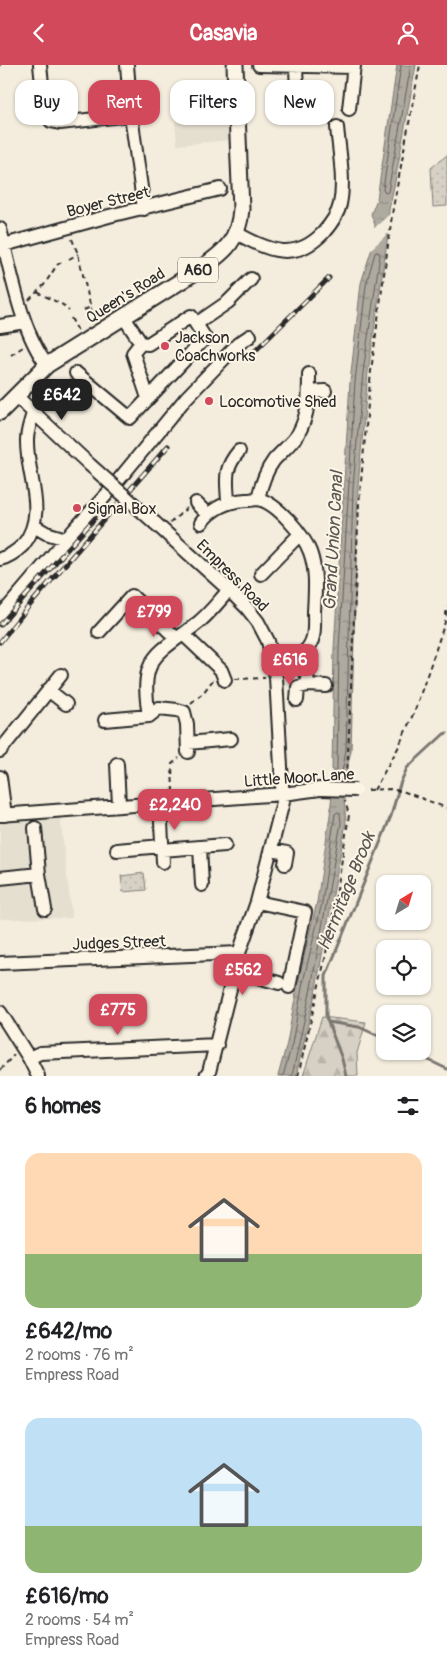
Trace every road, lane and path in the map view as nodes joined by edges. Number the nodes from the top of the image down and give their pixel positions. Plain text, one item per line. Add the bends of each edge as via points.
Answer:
1 (40, 65) edge
2 (127, 65) edge
3 (235, 65) edge
4 (259, 65) edge
5 (296, 65) edge
6 (420, 65) edge
7 (354, 66) edge
8 (128, 80) edge
9 (296, 80) edge
10 (350, 109) dead end
11 (88, 120) edge
12 (132, 125) edge
13 (338, 127) dead end
14 (220, 189) dead end
15 (144, 209) junction
16 (67, 228) junction
17 (0, 229) edge
18 (236, 233) junction
19 (4, 245) junction
20 (78, 254) junction
21 (69, 259) dead end
22 (63, 261) dead end
23 (251, 279) dead end
24 (37, 292) junction
25 (20, 305) junction
26 (91, 307) junction
27 (84, 310) dead end
28 (69, 311) dead end
29 (123, 316) junction
30 (25, 322) junction
31 (196, 324) junction
32 (0, 326) edge
33 (97, 333) junction
34 (250, 336) dead end
35 (32, 339) junction
36 (141, 343) junction
37 (10, 355) dead end
38 (47, 365) junction
39 (76, 373) dead end
40 (309, 374) dead end
41 (324, 391) dead end
42 (309, 392) junction
43 (16, 396) junction
44 (148, 399) junction
45 (0, 412) edge
46 (33, 413) junction
47 (239, 451) dead end
48 (258, 499) junction
49 (228, 502) junction
50 (196, 503) dead end
51 (184, 510) dead end
52 (34, 526) junction
53 (159, 526) junction
54 (300, 534) junction
55 (66, 539) junction
56 (0, 559) edge
57 (261, 574) dead end
58 (229, 590) junction
59 (447, 607) edge
60 (0, 617) edge
61 (98, 632) dead end
62 (180, 636) junction
63 (296, 657) junction
64 (273, 661) junction
65 (61, 675) dead end
66 (223, 675) junction
67 (276, 677) junction
68 (308, 685) junction
69 (326, 686) dead end
70 (48, 690) junction
71 (297, 700) dead end
72 (66, 704) dead end
73 (177, 710) junction
74 (149, 716) junction
75 (106, 720) dead end
76 (231, 739) dead end
77 (188, 748) junction
78 (0, 751) edge
79 (117, 764) dead end
80 (0, 777) edge
81 (344, 783) dead end
82 (356, 790) joint
83 (374, 790) junction
84 (283, 794) junction
85 (345, 801) dead end
86 (160, 802) junction
87 (173, 802) junction
88 (119, 805) junction
89 (447, 808) edge
90 (2, 815) edge
91 (35, 828) dead end
92 (225, 845) dead end
93 (200, 847) junction
94 (117, 850) dead end
95 (271, 850) junction
96 (162, 853) junction
97 (285, 864) dead end
98 (39, 874) junction
99 (0, 878) edge
100 (202, 885) dead end
101 (257, 902) junction
102 (45, 909) dead end
103 (239, 953) junction
104 (0, 963) edge
105 (235, 971) junction
106 (0, 1012) edge
107 (216, 1045) junction
108 (23, 1046) junction
109 (29, 1058) junction
110 (0, 1070) edge
111 (38, 1076) edge
112 (206, 1076) edge
113 (298, 1076) edge

1 - 11 street via 45,112 51,121
2 - 8 street
3 - 18 main road, Queen's Road / A60 via 241,197
4 - 5 street
5 - 7 street
5 - 9 street
6 - 81 path via 393,208 371,371 359,504 348,777
7 - 10 street
12 - 15 street
13 - 18 street via 342,192 335,217 322,234 302,248 279,252
14 - 15 street, Boyer Street
15 - 16 street, Boyer Street
16 - 19 street, Boyer Street
16 - 20 path
17 - 19 street
18 - 29 main road, Queen's Road / A60 via 218,257
19 - 25 street
20 - 21 path
20 - 26 path
22 - 24 path via 56,265
23 - 31 street via 228,302
24 - 25 path
24 - 28 path
25 - 30 street
26 - 27 path
26 - 33 path
29 - 33 main road, Queen's Road / A60
29 - 36 street
30 - 32 street
30 - 35 street
31 - 36 street via 191,316 148,344
31 - 44 street via 205,338
33 - 38 main road, Queen's Road / A60
34 - 55 street via 238,344 186,399
35 - 37 path
35 - 38 street
36 - 44 street via 133,353
38 - 43 main road, Queen's Road / A60
39 - 44 street via 130,418
40 - 42 street
41 - 42 street
42 - 48 street via 302,425 266,473
43 - 45 main road, A60
43 - 46 street, Empress Road
46 - 52 street via 27,439 36,512
46 - 53 street, Empress Road, bridge
47 - 49 street via 226,474
48 - 49 street
48 - 54 street via 284,515
49 - 50 street via 204,518
51 - 53 path
52 - 55 street
52 - 56 street via 20,547
53 - 58 street, Empress Road
54 - 57 street
54 - 63 street via 314,567 314,625 313,640
55 - 60 street
58 - 62 street via 201,620
58 - 64 street, Empress Road via 258,622 268,641
59 - 83 path via 436,652 415,710
61 - 62 street via 132,596
62 - 66 street
62 - 74 street via 166,645 149,665 146,679
63 - 64 street
63 - 68 street via 307,675
64 - 67 street, Empress Road
65 - 70 street
66 - 67 path
66 - 73 path
67 - 84 street, Empress Road
68 - 69 street
68 - 71 street via 298,687
70 - 72 street
70 - 78 street
73 - 74 street via 159,707
73 - 77 street via 184,712
74 - 75 street
76 - 77 street
77 - 87 path via 172,764
79 - 88 street
80 - 90 street
82 - 83 path, Little Moor Lane
82 - 84 street, Little Moor Lane, bridge via 320,789
83 - 89 path, Little Moor Lane via 405,792
84 - 87 street, Little Moor Lane
84 - 95 street, Empress Road
85 - 113 path via 349,815 339,878 325,959
86 - 87 street, Little Moor Lane
86 - 88 street, Little Moor Lane
86 - 96 street
88 - 90 street, Little Moor Lane
91 - 98 street
92 - 93 street
93 - 96 street
93 - 100 street
94 - 96 street
95 - 97 street via 287,853
95 - 101 street, Empress Road
98 - 99 street
98 - 102 street
101 - 103 street, Empress Road
101 - 105 street via 305,912 284,985
103 - 104 street, Judges Street
103 - 105 street, Empress Road
105 - 107 street, Empress Road
106 - 108 street
107 - 109 street via 40,1053
107 - 112 street, Empress Road
108 - 109 street
108 - 110 path
109 - 111 street

